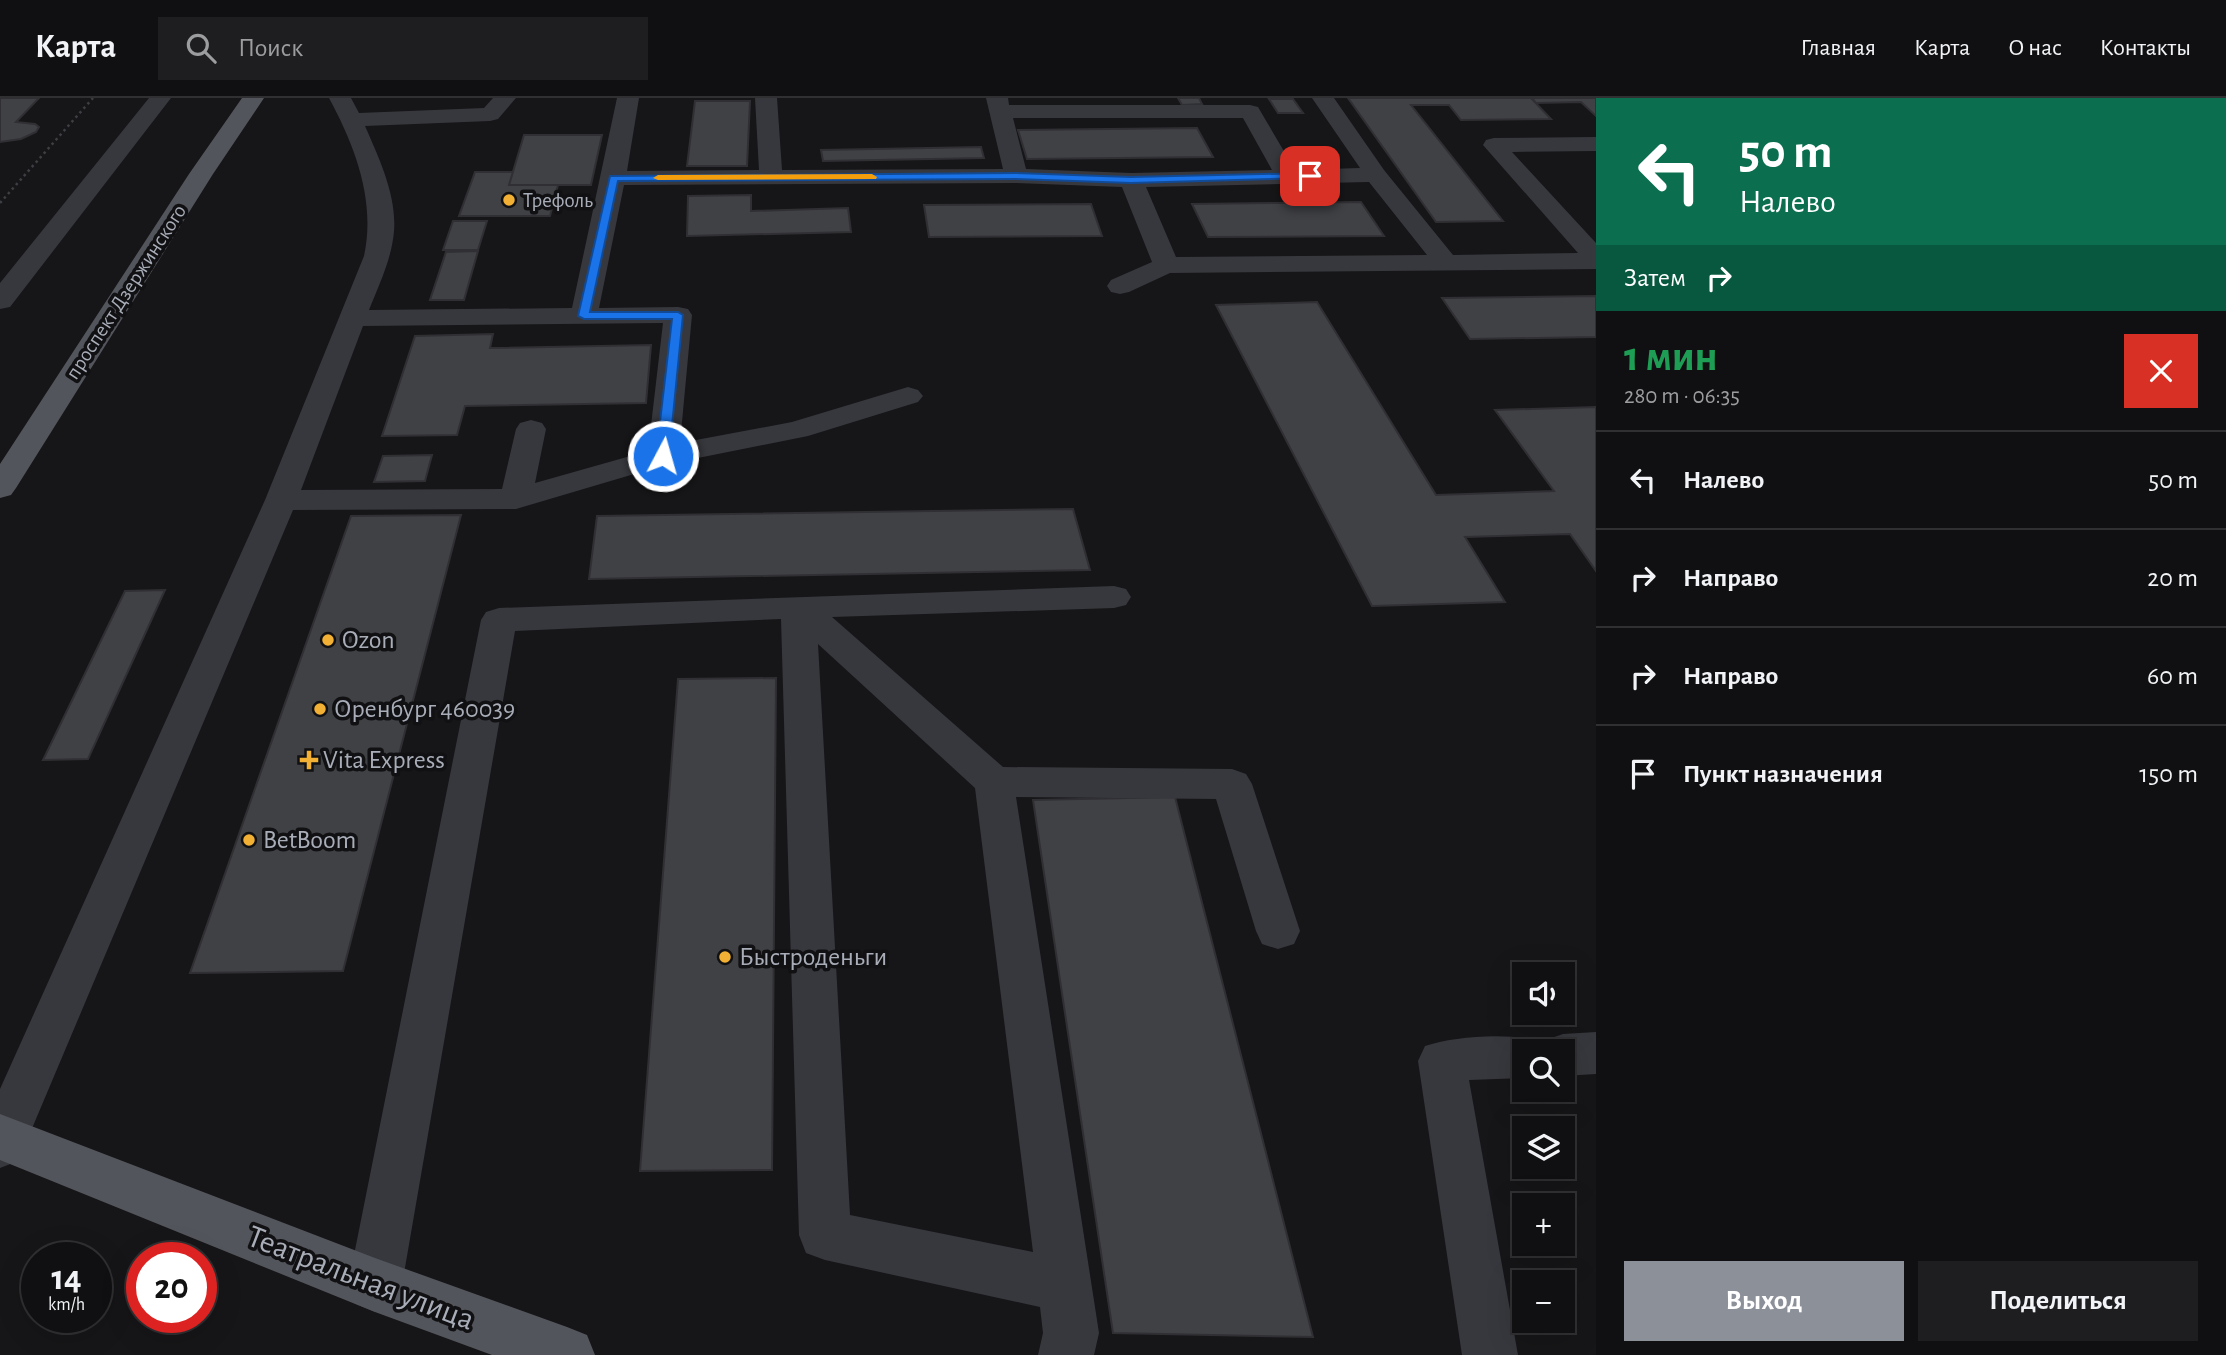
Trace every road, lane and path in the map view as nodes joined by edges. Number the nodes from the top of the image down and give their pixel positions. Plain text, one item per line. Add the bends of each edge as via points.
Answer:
1 (93, 98) edge
2 (160, 98) edge
3 (253, 98) edge
4 (505, 98) edge
5 (628, 98) edge
6 (766, 98) edge
7 (1324, 98) edge
8 (998, 104) edge
9 (346, 109) edge
10 (1596, 144) edge
11 (1376, 175) junction
12 (1016, 176) junction
13 (1287, 176) junction
14 (771, 177) junction
15 (614, 178) junction
16 (1131, 180) junction
17 (0, 203) edge
18 (1596, 259) edge
19 (1445, 261) junction
20 (1166, 265) junction
21 (1121, 286) dead end
22 (0, 301) edge
23 (584, 316) junction
24 (354, 318) junction
25 (908, 396) dead end
26 (531, 429) dead end
27 (663, 456) junction
28 (0, 488) edge
29 (516, 499) junction
30 (281, 500) junction
31 (1114, 597) dead end
32 (798, 607) junction
33 (994, 782) junction
34 (1278, 931) dead end
35 (1596, 1053) edge
36 (1575, 1054) edge
37 (1512, 1058) edge
38 (1, 1140) edge
39 (375, 1285) junction
40 (1063, 1285) junction
41 (568, 1355) edge
42 (1066, 1355) edge
43 (1490, 1355) edge

1 - 17 path
2 - 22 street
3 - 28 main road, проспект Дзержинского
4 - 9 street via 490,114
5 - 15 street
6 - 14 street
7 - 11 street
8 - 12 street
8 - 13 street via 1250,112
9 - 24 street via 381,204 383,226
10 - 18 street via 1494,145
11 - 13 street
11 - 19 street
12 - 14 street
12 - 16 street
13 - 16 street
14 - 15 street
15 - 23 street
16 - 20 street
18 - 19 street
19 - 20 street
20 - 21 street
23 - 24 street
23 - 27 street via 678,315
24 - 30 street
25 - 27 street via 797,430
26 - 29 street
27 - 29 street
29 - 30 street
30 - 38 street
31 - 32 street
32 - 33 street
32 - 39 street via 499,620
32 - 40 street via 825,1235
33 - 34 street via 1232,784
33 - 40 street
35 - 36 street
37 - 43 street via 1442,1061
38 - 39 main road, Театральная улица
39 - 41 main road, Театральная улица
40 - 42 street via 1071,1333

